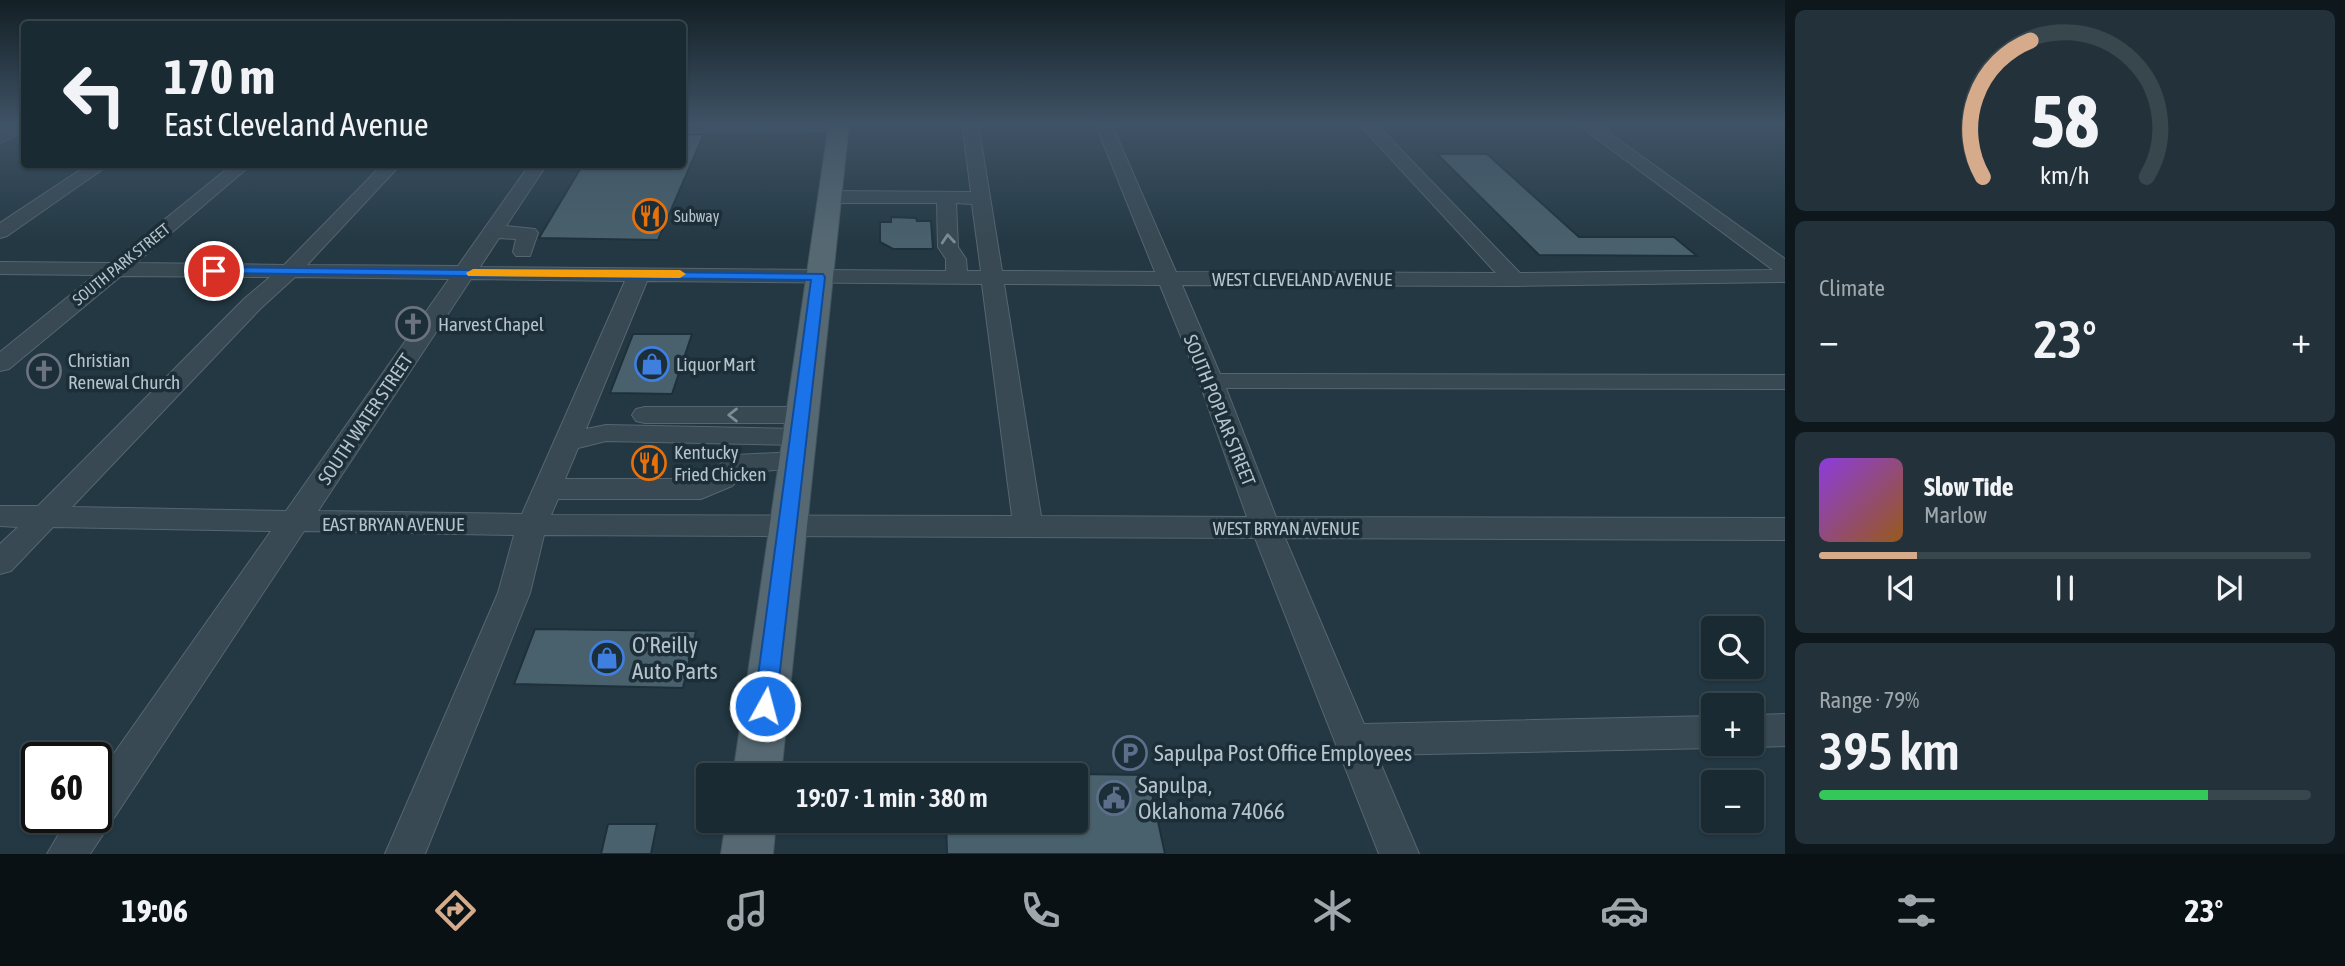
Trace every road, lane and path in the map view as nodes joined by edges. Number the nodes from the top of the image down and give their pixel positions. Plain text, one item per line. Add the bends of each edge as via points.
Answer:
1 (833, 163) edge
2 (975, 163) edge
3 (1119, 163) edge
4 (1403, 163) edge
5 (1639, 163) edge
6 (96, 168) edge
7 (239, 168) edge
8 (389, 168) edge
9 (536, 168) edge
10 (829, 197) junction
11 (946, 198) junction
12 (980, 198) junction
13 (0, 232) edge
14 (493, 232) junction
15 (523, 252) dead end
16 (0, 268) edge
17 (114, 268) junction
18 (1785, 269) edge
19 (289, 272) junction
20 (465, 273) junction
21 (639, 274) junction
22 (1785, 276) edge
23 (818, 277) junction
24 (957, 277) junction
25 (990, 278) junction
26 (1166, 278) junction
27 (1514, 281) junction
28 (0, 364) edge
29 (1211, 381) junction
30 (1785, 382) edge
31 (573, 428) junction
32 (798, 438) junction
33 (548, 489) junction
34 (613, 489) junction
35 (675, 490) junction
36 (0, 516) edge
37 (43, 517) junction
38 (295, 523) junction
39 (533, 525) junction
40 (602, 525) junction
41 (666, 525) junction
42 (787, 525) junction
43 (1028, 527) junction
44 (1265, 528) junction
45 (1785, 529) edge
46 (0, 563) edge
47 (1785, 730) edge
48 (1764, 731) edge
49 (1701, 732) edge
50 (1354, 740) junction
51 (758, 763) edge
52 (112, 789) edge
53 (81, 833) edge
54 (750, 833) edge
55 (67, 854) edge
56 (405, 854) edge
57 (747, 854) edge
58 (1399, 854) edge

1 - 10 main road
2 - 12 street
3 - 26 street, SOUTH POPLAR STREET
4 - 27 street
5 - 18 street
6 - 13 street
7 - 17 street, SOUTH PARK STREET
8 - 19 street
9 - 14 street, SOUTH WATER STREET
10 - 11 street
10 - 23 main road
11 - 12 street
24 -> 11 street via 956,259 948,247
12 - 25 street
14 - 15 street via 528,233
14 - 20 street, SOUTH WATER STREET
16 - 17 street
17 - 19 street
17 - 28 street, SOUTH PARK STREET
19 - 20 street
19 - 37 street
20 - 21 street
20 - 38 street, SOUTH WATER STREET
21 - 23 street
21 - 31 street
22 - 27 street, WEST CLEVELAND AVENUE
23 - 24 street, WEST CLEVELAND AVENUE
23 - 32 main road
24 - 25 street, WEST CLEVELAND AVENUE
25 - 26 street, WEST CLEVELAND AVENUE
25 - 43 street
26 - 27 street, WEST CLEVELAND AVENUE
26 - 29 street, SOUTH POPLAR STREET
29 - 30 street
29 - 44 street, SOUTH POPLAR STREET
32 -> 31 street via 606,433
31 - 33 street
32 - 35 street via 737,464 712,485
32 - 42 main road
33 - 34 street
33 - 39 street
34 - 35 street
34 - 40 street
35 - 41 street
36 - 37 street, EAST BRYAN AVENUE
37 - 38 street, EAST BRYAN AVENUE
37 - 46 street
38 - 39 street, EAST BRYAN AVENUE
38 - 52 street, SOUTH WATER STREET
39 - 40 street, EAST BRYAN AVENUE
39 - 56 street via 514,593
40 - 41 street, EAST BRYAN AVENUE
41 - 42 street, EAST BRYAN AVENUE
42 - 43 street, WEST BRYAN AVENUE
42 - 51 main road
43 - 44 street, WEST BRYAN AVENUE
44 - 45 street, WEST BRYAN AVENUE
44 - 50 street, SOUTH POPLAR STREET
47 - 48 street
49 - 50 street
50 - 58 street, SOUTH POPLAR STREET
53 - 55 street
54 - 57 main road

